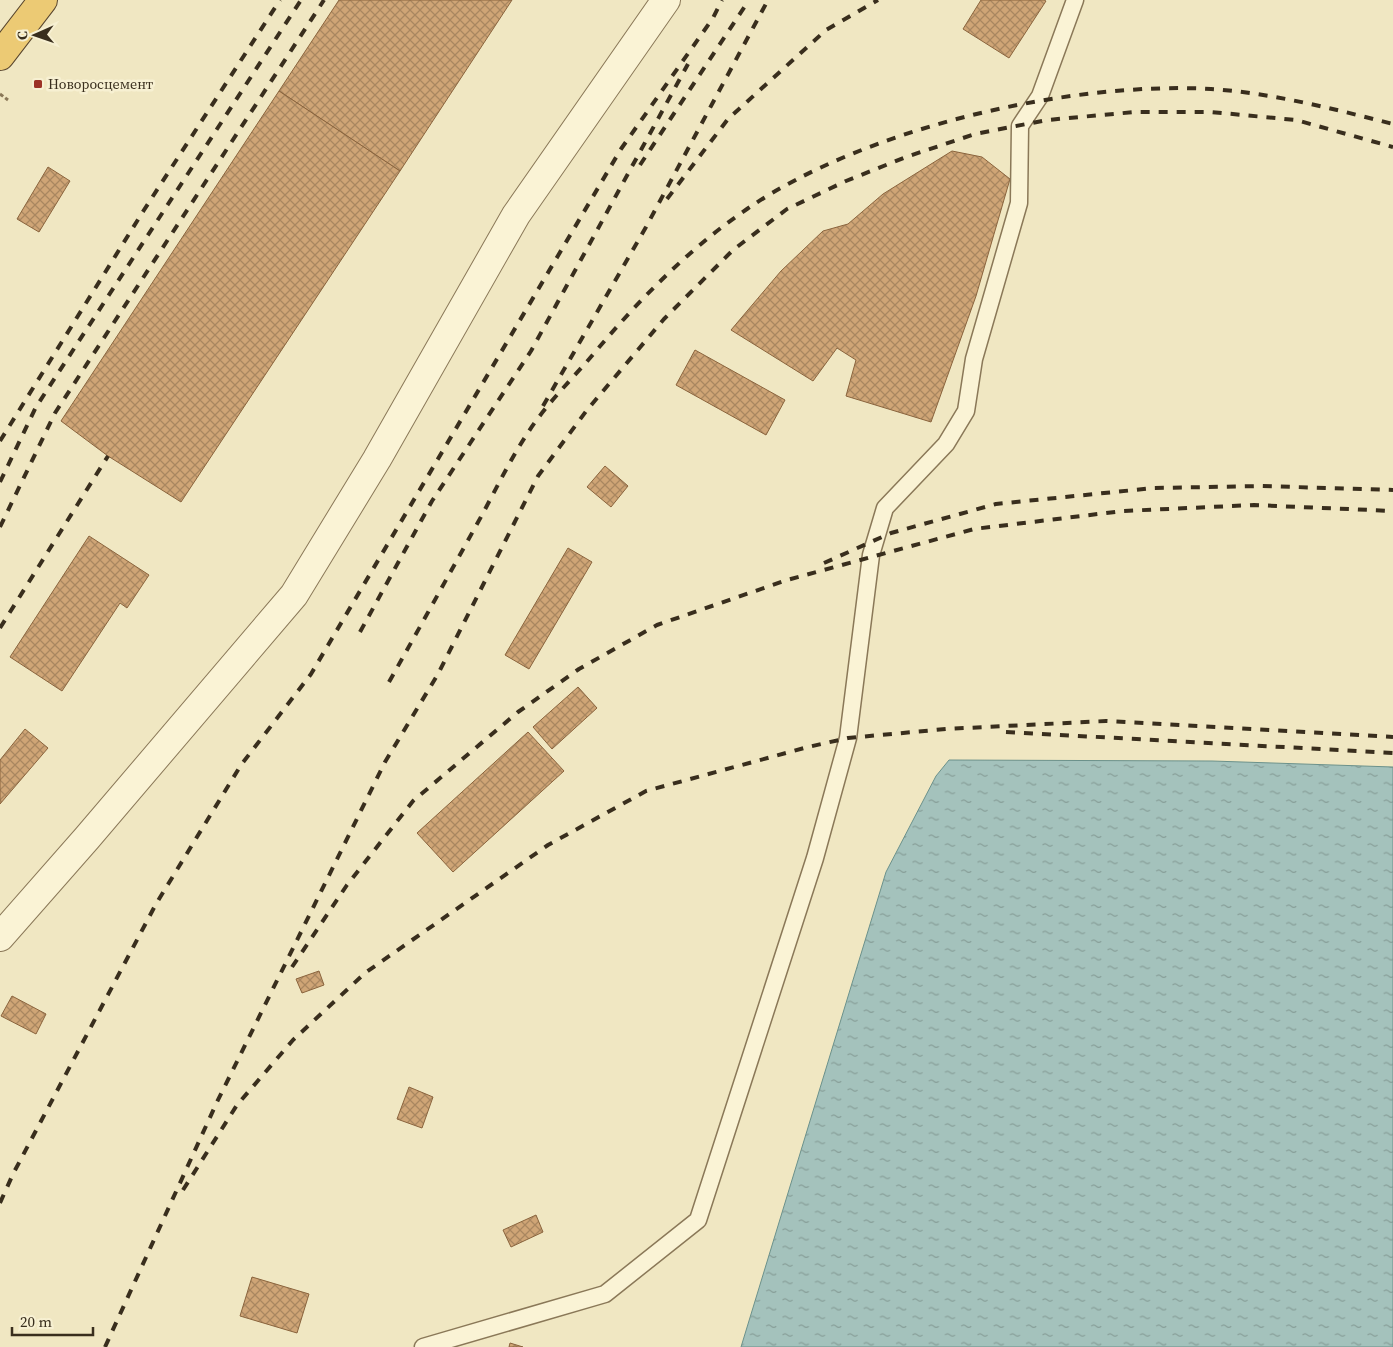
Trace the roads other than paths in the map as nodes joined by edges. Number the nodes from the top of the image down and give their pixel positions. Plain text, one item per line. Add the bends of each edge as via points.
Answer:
1 (43, 0) edge
2 (666, 0) edge
3 (1076, 0) edge
4 (0, 56) edge
5 (0, 937) edge
6 (423, 1347) edge

1 - 4 highway
2 - 5 street via 516,214 378,459 294,595
3 - 6 lane via 1040,96 1020,126 1019,203 974,359 966,412 946,444 884,508 871,555 848,738 815,858 698,1220 605,1294

